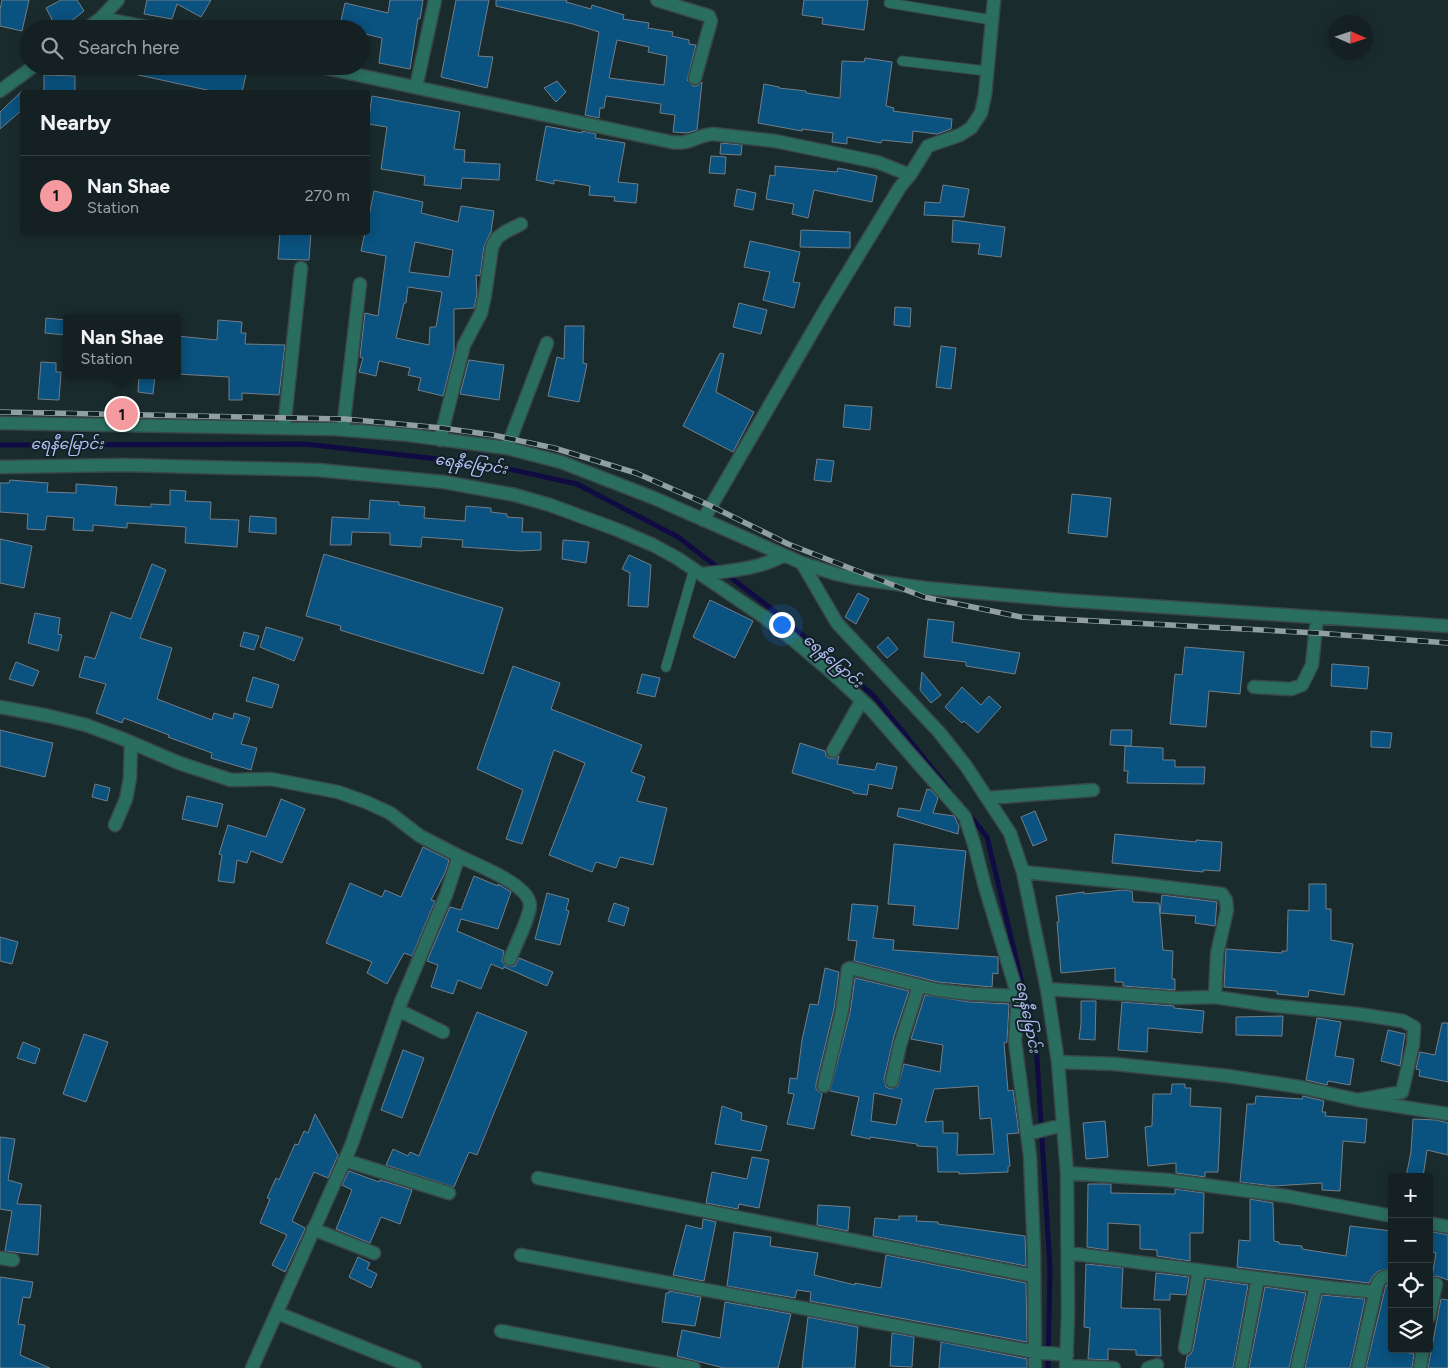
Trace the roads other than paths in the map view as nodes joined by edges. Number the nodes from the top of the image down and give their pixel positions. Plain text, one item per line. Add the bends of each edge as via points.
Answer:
1 (118, 0) edge
2 (435, 0) edge
3 (657, 0) edge
4 (994, 0) edge
5 (889, 3) dead end
6 (101, 18) junction
7 (98, 20) edge
8 (111, 20) edge
9 (992, 20) junction
10 (902, 61) dead end
11 (987, 71) junction
12 (22, 75) edge
13 (359, 75) edge
14 (695, 78) dead end
15 (416, 87) junction
16 (0, 91) edge
17 (910, 176) junction
18 (521, 224) dead end
19 (301, 268) dead end
20 (360, 284) dead end
21 (547, 343) dead end
22 (0, 423) edge
23 (284, 428) junction
24 (343, 429) junction
25 (440, 440) junction
26 (508, 448) junction
27 (0, 467) edge
28 (703, 520) junction
29 (782, 557) junction
30 (802, 563) junction
31 (698, 572) junction
32 (1317, 617) junction
33 (1448, 626) edge
34 (666, 668) dead end
35 (1254, 687) dead end
36 (862, 700) junction
37 (0, 707) edge
38 (131, 742) junction
39 (833, 751) dead end
40 (1093, 790) dead end
41 (987, 798) junction
42 (115, 824) dead end
43 (459, 856) junction
44 (1023, 872) junction
45 (510, 959) dead end
46 (919, 986) junction
47 (1047, 989) junction
48 (1018, 996) junction
49 (1215, 996) junction
50 (398, 1010) junction
51 (443, 1032) dead end
52 (1058, 1062) junction
53 (892, 1080) dead end
54 (824, 1086) dead end
55 (1358, 1100) junction
56 (1448, 1114) edge
57 (1060, 1125) junction
58 (1030, 1134) junction
59 (344, 1160) junction
60 (1067, 1173) junction
61 (538, 1178) dead end
62 (449, 1193) dead end
63 (1388, 1215) edge
64 (1433, 1224) edge
65 (1448, 1227) edge
66 (313, 1228) junction
67 (374, 1253) dead end
68 (1068, 1253) junction
69 (522, 1255) dead end
70 (0, 1258) edge
71 (13, 1260) dead end
72 (1199, 1270) junction
73 (1034, 1276) junction
74 (1388, 1277) edge
75 (1258, 1278) junction
76 (1438, 1284) edge
77 (1316, 1286) junction
78 (1376, 1292) junction
79 (1431, 1308) edge
80 (277, 1313) junction
81 (501, 1331) dead end
82 (1185, 1348) dead end
83 (1037, 1353) junction
84 (1422, 1353) edge
85 (1066, 1361) edge
86 (252, 1368) edge
87 (414, 1368) edge
88 (694, 1368) edge
89 (1035, 1368) edge
90 (1114, 1368) edge
91 (1241, 1368) edge
92 (1297, 1368) edge
93 (1358, 1368) edge
94 (1420, 1368) edge

1 - 6 street
2 - 15 street
3 - 14 street via 709,16 711,20
4 - 9 street
5 - 9 lane
6 - 7 street
6 - 8 street
9 - 11 street
10 - 11 lane
11 - 17 street via 985,95 976,122 960,135 928,146
12 - 16 street
13 - 15 street
15 - 17 street via 671,142 685,143 713,134 775,141 876,162
17 - 28 street via 900,187 828,305
18 - 25 street via 497,238 492,247 481,313 464,345
19 - 23 street
20 - 24 street
21 - 26 street
22 - 23 street
23 - 24 street
24 - 25 street
25 - 26 street
26 - 28 street via 561,462
27 - 31 street via 124,465 318,470 444,482 550,505 653,545
28 - 29 street
29 - 30 street
29 - 31 street via 756,566 716,573
30 - 32 street via 836,574 925,588
30 - 41 street via 837,623 939,732
31 - 34 lane
31 - 36 street via 791,638
32 - 33 street
32 - 35 street via 1312,665 1302,685 1291,690
36 - 39 street
36 - 48 street via 965,817
37 - 38 street via 49,716
38 - 42 street via 126,799
38 - 43 street via 230,780 290,782 338,792 390,813 420,836
40 - 41 street
41 - 44 street via 1010,833
43 - 45 street via 506,879 521,889 530,903
43 - 50 street
44 - 47 street
44 - 49 street via 1222,894 1226,910
46 - 48 street via 953,992
46 - 53 street
46 - 54 street via 848,969 842,1011
47 - 49 street via 1178,998
47 - 52 street
48 - 58 street via 1016,1041
49 - 55 street via 1367,1015 1403,1021 1414,1027 1402,1092
50 - 51 street
50 - 59 street
52 - 55 street via 1115,1064 1228,1076
52 - 57 street
55 - 56 street
57 - 58 street
57 - 60 street
58 - 73 street
59 - 62 street
59 - 66 street
60 - 63 street via 1167,1180 1286,1196
60 - 68 street
61 - 73 street
64 - 65 street
66 - 67 street
66 - 80 street
68 - 72 street
68 - 85 street
69 - 83 street
70 - 71 street
72 - 75 street
72 - 82 street
73 - 83 street
74 - 78 street via 1380,1278
75 - 77 street
75 - 91 street
76 - 79 street
77 - 78 street
77 - 92 street
78 - 93 street
80 - 86 street
80 - 87 street
81 - 88 street
83 - 85 street
83 - 89 street
84 - 94 street
85 - 90 street

